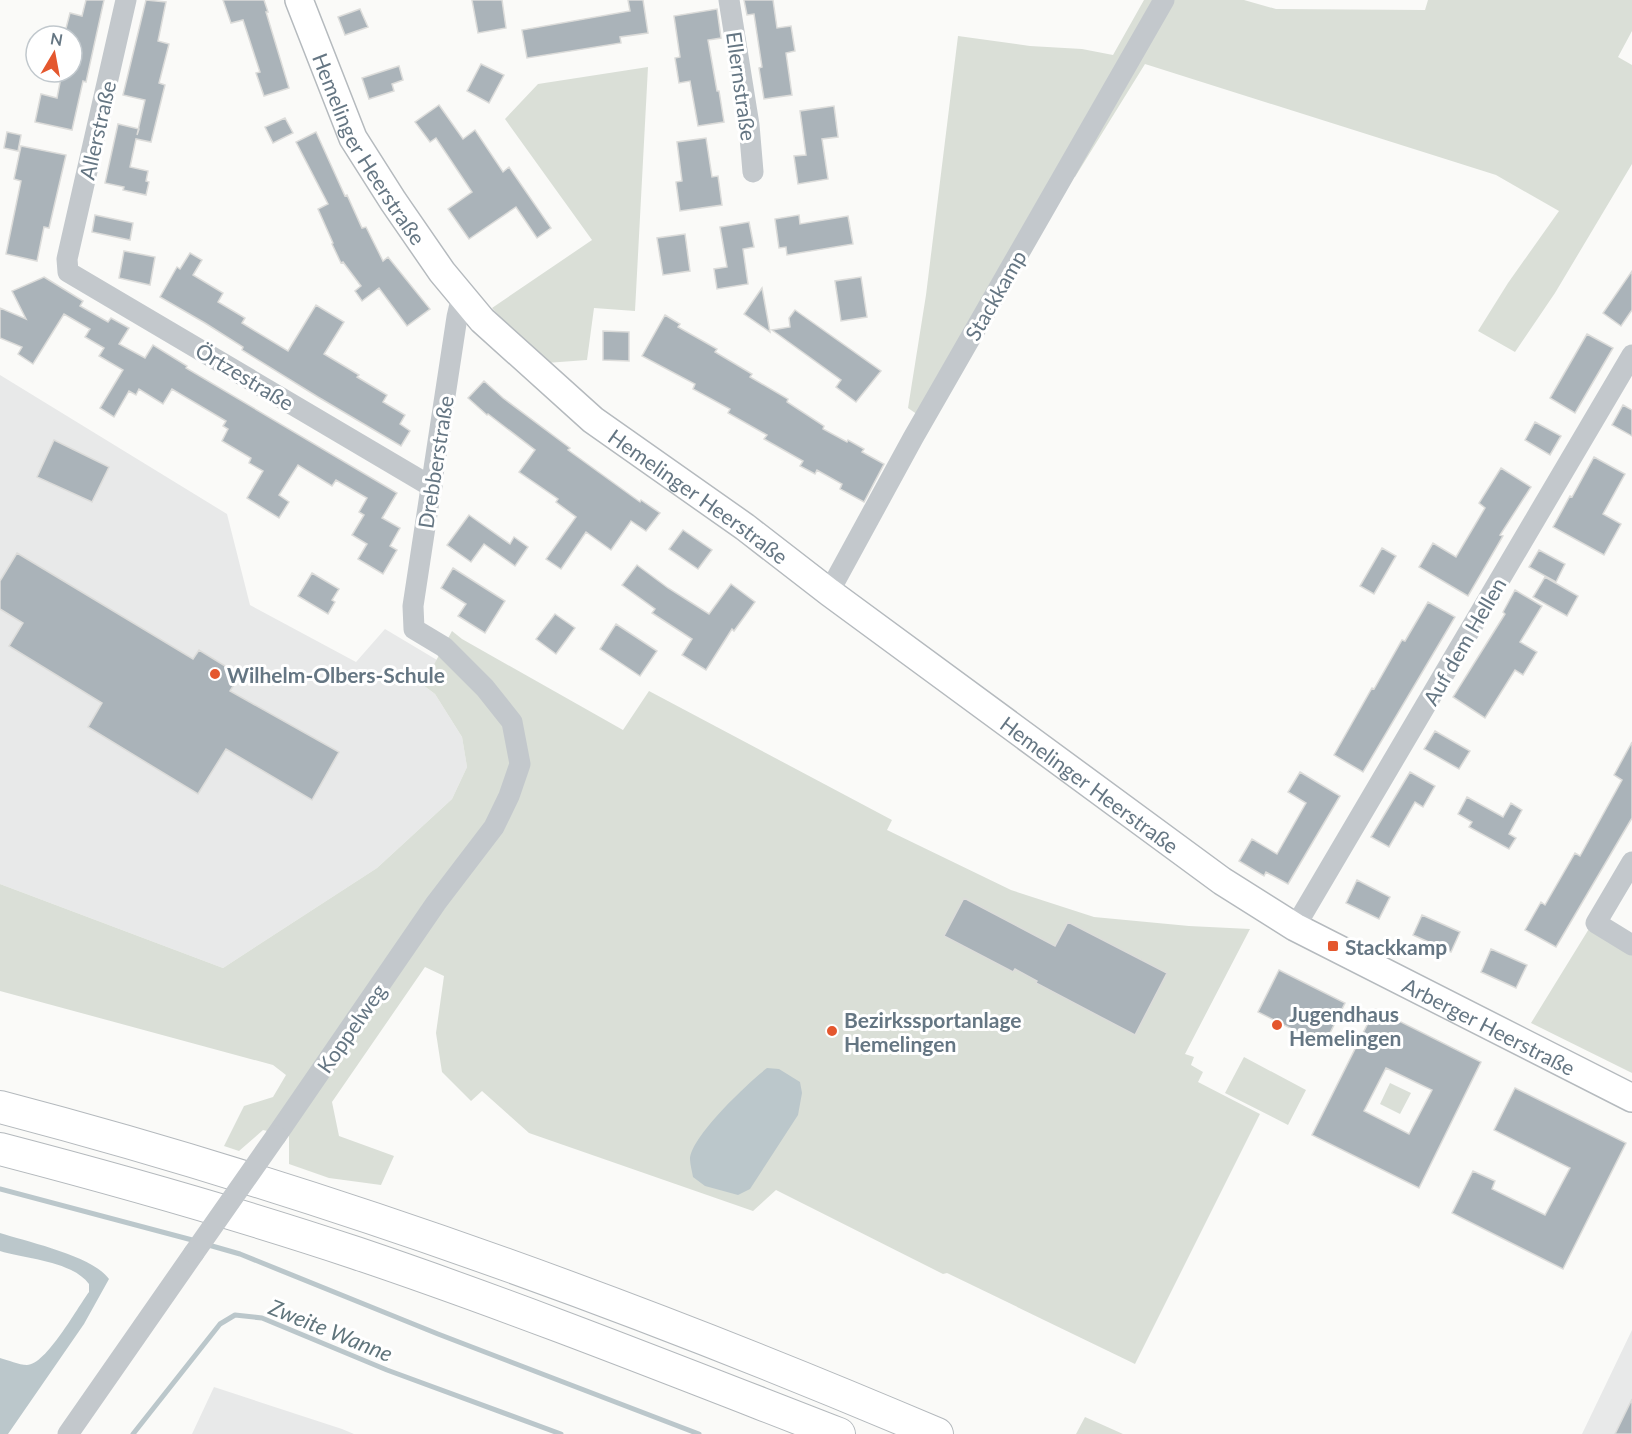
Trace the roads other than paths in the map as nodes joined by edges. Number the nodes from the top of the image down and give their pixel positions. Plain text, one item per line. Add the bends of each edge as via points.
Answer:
1 (126, 0) edge
2 (299, 0) edge
3 (729, 0) edge
4 (1164, 0) edge
5 (753, 172) dead end
6 (68, 260) joint
7 (462, 296) junction
8 (1632, 355) edge
9 (432, 487) junction
10 (829, 592) junction
11 (414, 629) joint
12 (1632, 862) edge
13 (1222, 881) joint
14 (1295, 927) junction
15 (1632, 945) edge
16 (1632, 1098) edge
17 (0, 1107) edge
18 (0, 1149) edge
19 (68, 1434) edge
20 (839, 1434) edge
21 (937, 1434) edge

1 - 6 street, Allerstraße
2 - 7 main road, Hemelinger Heerstraße via 353,138
3 - 5 street, Ellernstraße
4 - 10 street, Stackkamp
6 - 9 street, Örtzestraße via 68,272
7 - 9 street, Drebberstraße
7 - 10 main road, Hemelinger Heerstraße via 482,320 593,420 745,526
8 - 14 street, Auf dem Hellen
9 - 11 street, Drebberstraße via 412,613
10 - 13 main road, Hemelinger Heerstraße
11 - 19 street, Koppelweg, bridge via 444,647 512,722 520,764 509,796 494,827 436,903
12 - 15 street via 1596,923
13 - 14 main road, Arberger Heerstraße
14 - 16 main road, Arberger Heerstraße
17 - 21 highway via 178,1156 483,1255 685,1330
18 - 20 highway via 94,1173 356,1253

